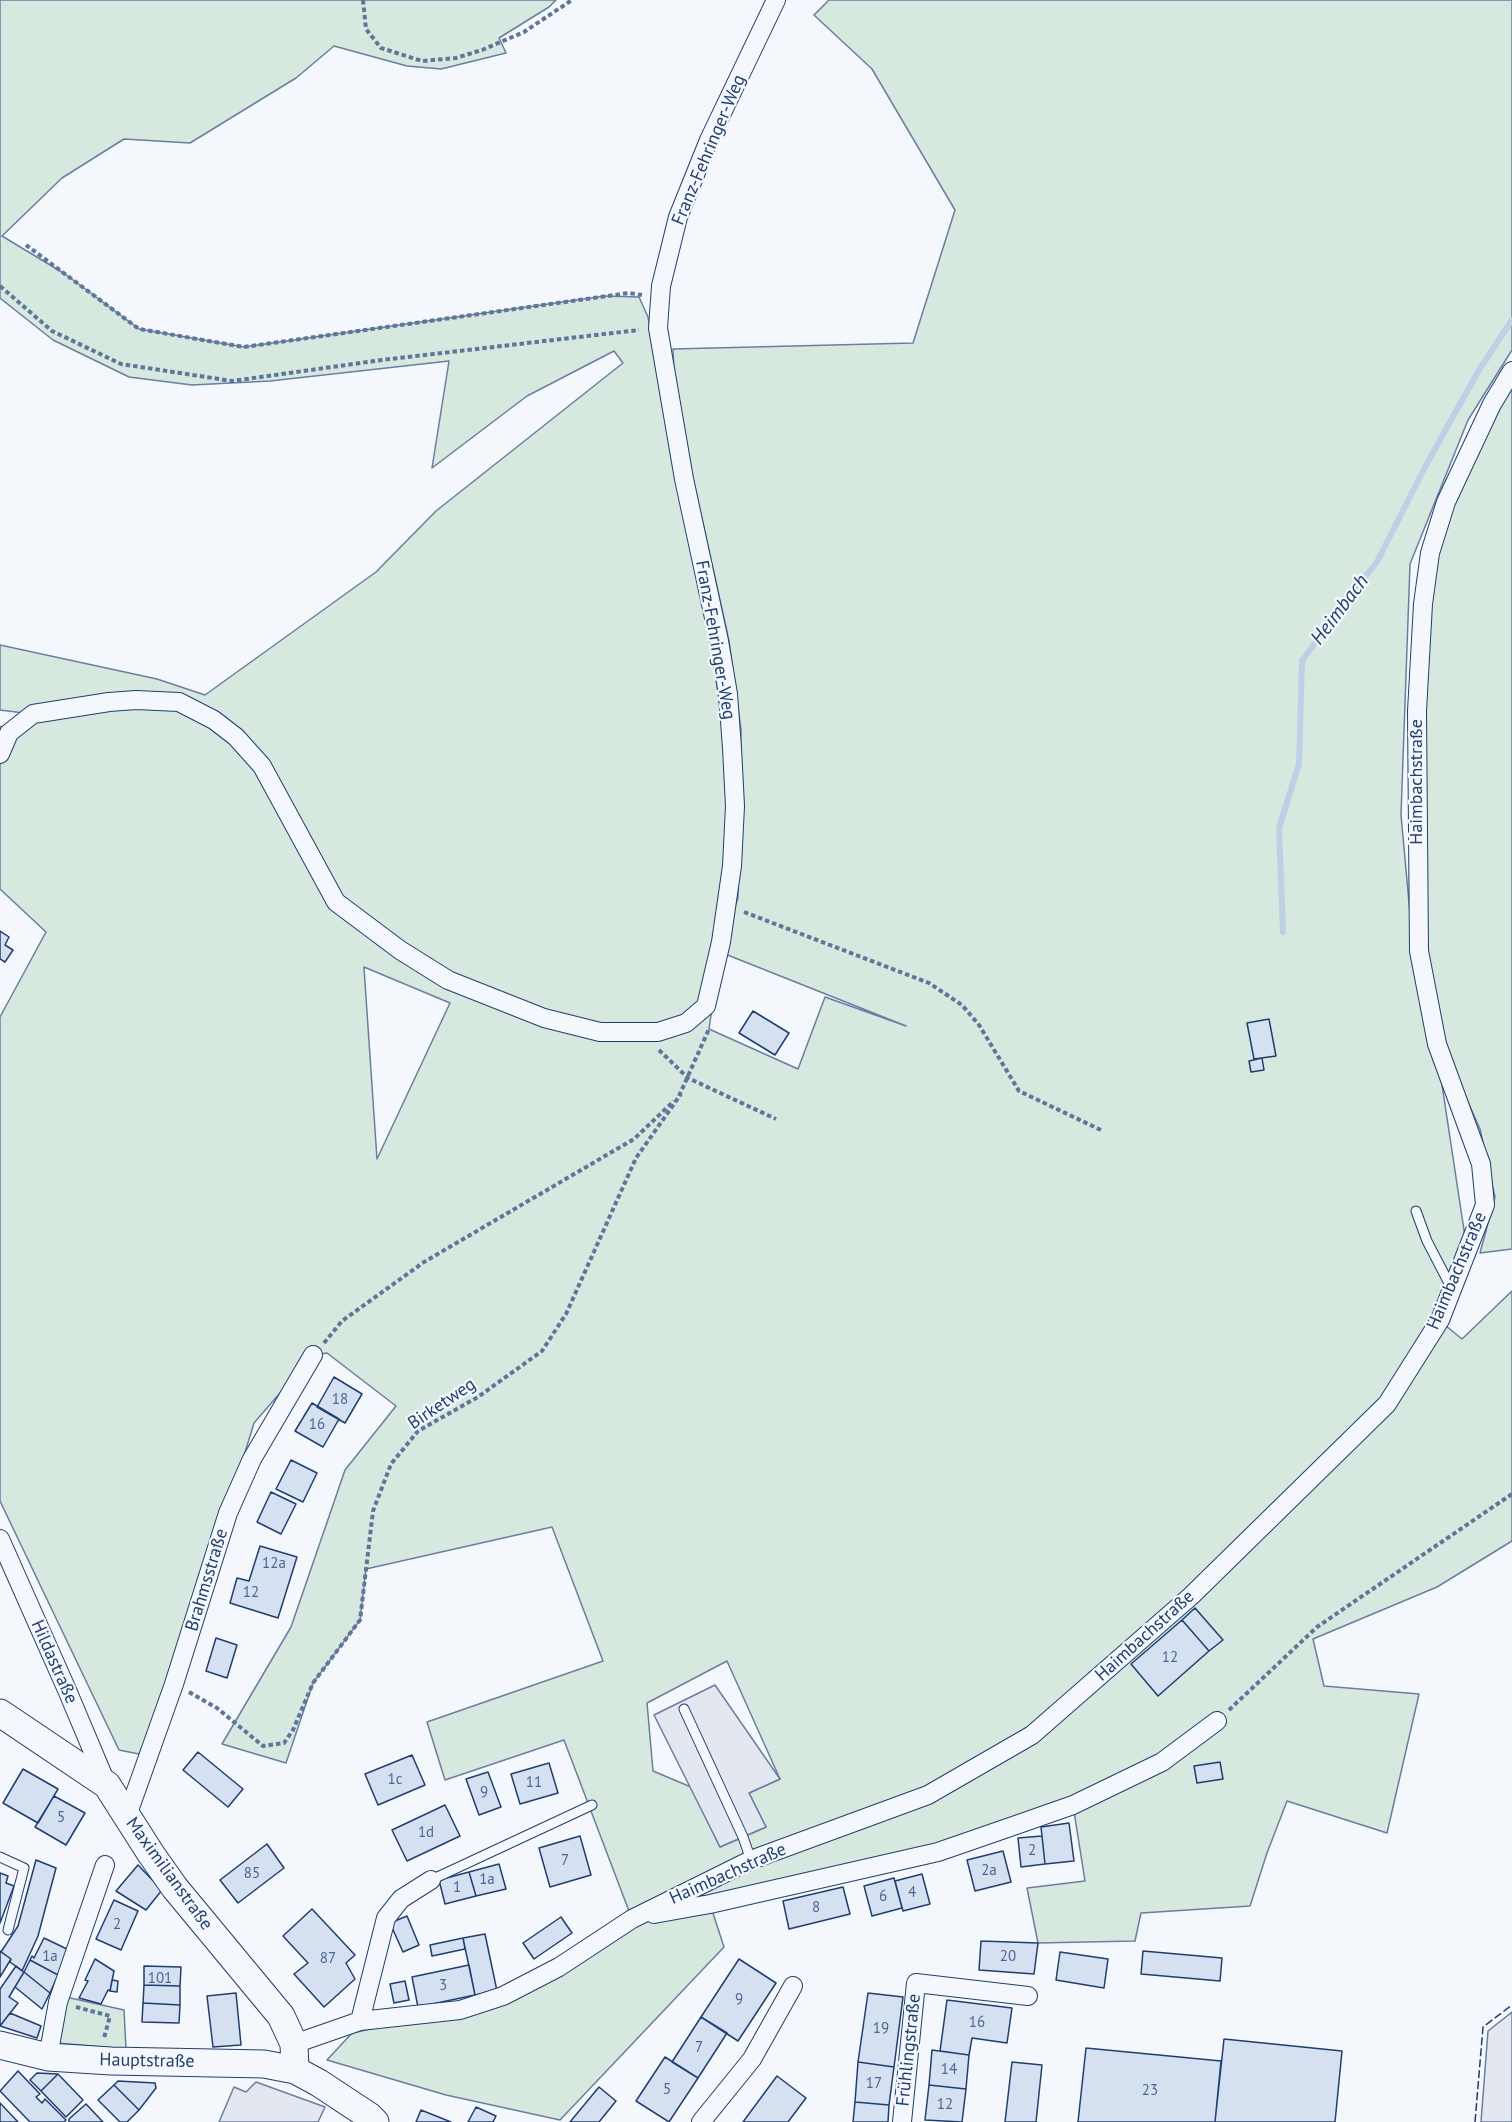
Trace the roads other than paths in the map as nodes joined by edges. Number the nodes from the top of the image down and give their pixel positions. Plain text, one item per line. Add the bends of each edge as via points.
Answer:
1 (776, 0) edge
2 (1512, 371) edge
3 (4, 729) edge
4 (0, 754) edge
5 (1416, 1211) dead end
6 (1452, 1288) junction
7 (313, 1355) road end
8 (0, 1539) edge
9 (684, 1709) dead end
10 (0, 1713) edge
11 (1217, 1721) road end
12 (107, 1785) junction
13 (592, 1805) dead end
14 (127, 1816) junction
15 (0, 1857) edge
16 (751, 1860) junction
17 (105, 1865) dead end
18 (430, 1880) joint
19 (632, 1919) junction
20 (8, 1929) dead end
21 (793, 1986) dead end
22 (1028, 1996) dead end
23 (360, 2021) junction
24 (0, 2045) edge
25 (48, 2057) junction
26 (294, 2057) junction
27 (375, 2122) edge
28 (701, 2122) edge
29 (902, 2122) edge

1 - 3 street, Franz-Fehringer-Weg via 709,140 678,218 661,286 658,328 728,694 735,806 732,866 721,942 706,1005 686,1023 658,1032 600,1032 544,1018 448,980 336,902 262,766 214,720 179,702 109,702 33,714
2 - 6 street, Haimbachstraße via 1492,404 1446,502 1430,553 1423,604 1417,711 1419,951 1437,1044 1481,1164 1485,1205
3 - 4 street
5 - 6 lane via 1427,1242
6 - 16 street, Haimbachstraße via 1440,1320 1387,1404 1191,1596 1032,1735 928,1795
7 - 14 street, Brahmsstraße via 252,1459 228,1513
8 - 12 street, Hildastraße
9 - 16 lane
10 - 12 main road, Maximilianstraße
11 - 19 street, Haimbachstraße via 1162,1762 1073,1805 949,1848
12 - 14 main road, Maximilianstraße
13 - 18 lane
14 - 26 main road, Maximilianstraße via 175,1888 281,2016
15 - 20 lane via 24,1868
16 - 19 street, Haimbachstraße
17 - 25 street via 58,2002
18 - 23 street via 401,1899 386,1918
19 - 23 street, Haimbachstraße via 559,1967 503,1996 460,2010
21 - 28 street via 752,2059
22 - 29 street, Frühlingstraße via 916,1983
23 - 26 street, Haimbachstraße
24 - 25 main road, Hauptstraße
25 - 26 main road, Hauptstraße via 264,2064
26 - 27 main road, Hauptstraße via 319,2083

